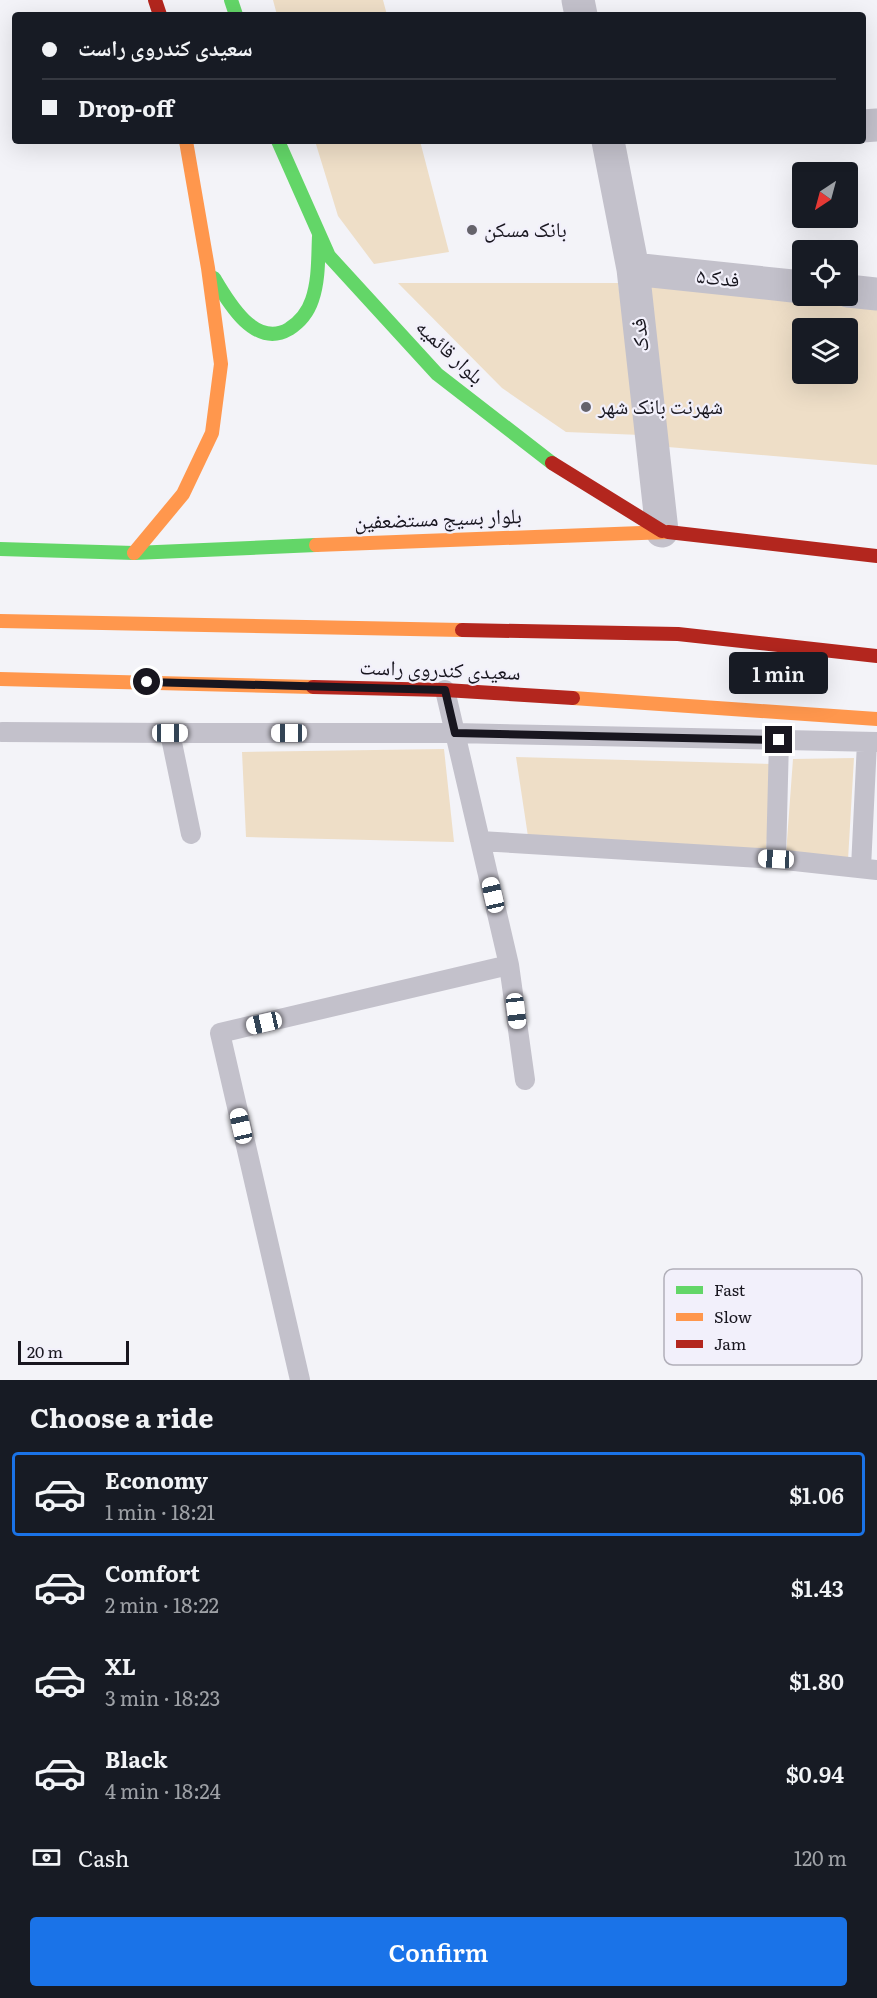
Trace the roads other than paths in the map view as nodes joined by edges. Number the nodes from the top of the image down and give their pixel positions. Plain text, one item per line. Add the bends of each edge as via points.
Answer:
1 (187, 144) edge
2 (279, 144) edge
3 (609, 144) edge
4 (319, 236) junction
5 (208, 268) junction
6 (633, 269) junction
7 (792, 286) edge
8 (858, 292) edge
9 (877, 294) edge
10 (662, 531) junction
11 (0, 549) edge
12 (134, 553) junction
13 (877, 556) edge
14 (0, 621) edge
15 (877, 656) edge
16 (0, 679) edge
17 (445, 690) junction
18 (877, 719) edge
19 (2, 732) dead end
20 (170, 733) junction
21 (455, 733) junction
22 (779, 740) junction
23 (872, 742) edge
24 (191, 834) dead end
25 (480, 841) junction
26 (776, 859) junction
27 (869, 869) edge
28 (509, 965) junction
29 (525, 1080) dead end
30 (300, 1380) edge

1 - 5 main road
2 - 4 main road, بلوار قائمیه
3 - 6 street, فدک
4 - 5 main road via 318,269 308,310 294,327 276,334 258,331 241,319
4 - 10 main road, بلوار قائمیه via 329,256 437,374 546,459
5 - 12 main road via 221,364 212,433 183,494
6 - 7 street, فدک۵
6 - 10 street, فدک
8 - 9 street
10 - 12 main road, بلوار بسیج مستضعفین
10 - 13 main road, بلوار بسیج مستضعفین
11 - 12 main road, بلوار بسیج مستضعفین
14 - 15 main road via 678,634
16 - 17 main road, سعیدی کندروی راست
17 - 18 main road, سعیدی کندروی راست
17 - 21 lane
19 - 20 lane
20 - 21 lane
20 - 24 lane
21 - 22 lane
21 - 25 lane
22 - 23 lane
22 - 26 lane
23 - 27 lane
25 - 26 lane
25 - 28 lane
26 - 27 lane
28 - 29 lane
28 - 30 lane via 220,1033

